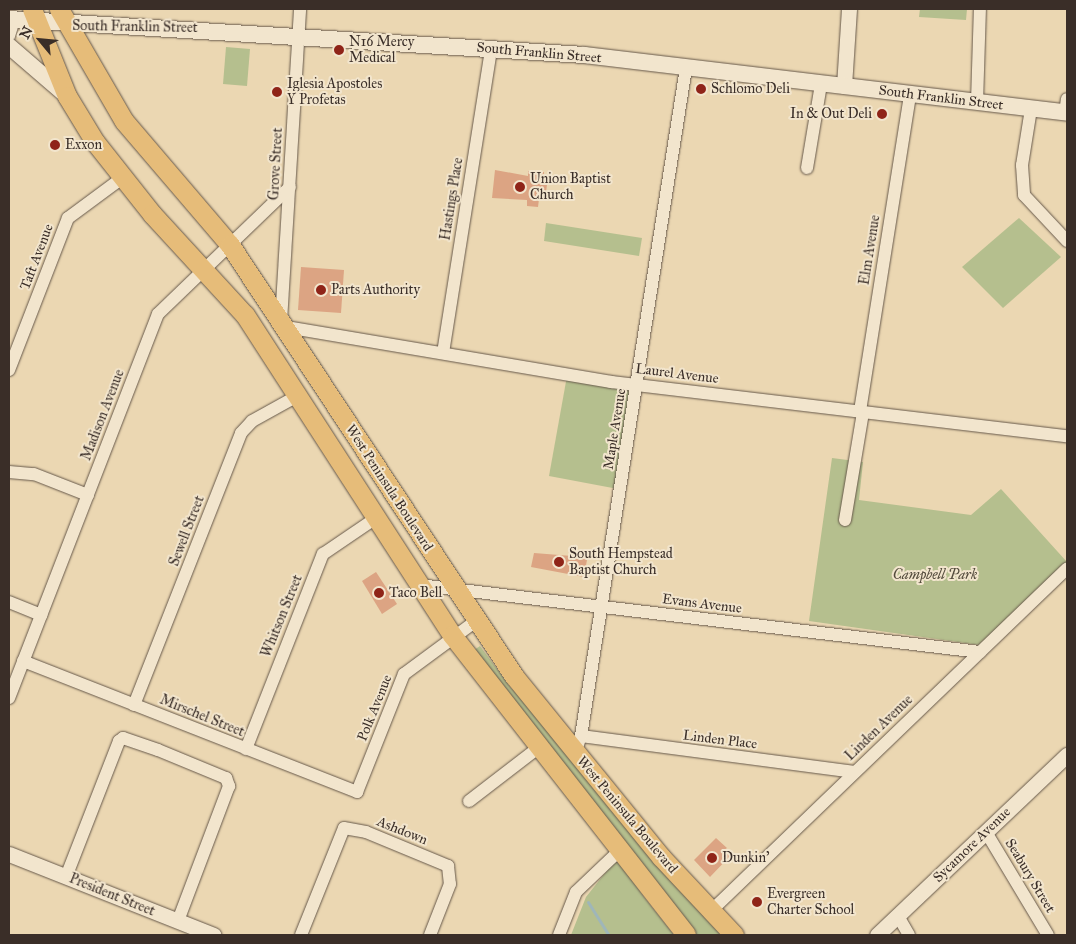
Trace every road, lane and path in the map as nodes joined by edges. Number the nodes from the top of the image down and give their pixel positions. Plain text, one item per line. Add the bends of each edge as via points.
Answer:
1 (300, 9) edge
2 (849, 9) edge
3 (980, 9) edge
4 (35, 16) edge
5 (63, 17) edge
6 (11, 25) edge
7 (298, 35) junction
8 (9, 46) edge
9 (491, 49) junction
10 (686, 68) junction
11 (821, 84) junction
12 (844, 86) junction
13 (910, 94) junction
14 (67, 96) junction
15 (977, 102) junction
16 (1066, 108) edge
17 (1031, 109) junction
18 (806, 168) dead end
19 (122, 178) junction
20 (290, 187) junction
21 (1067, 241) edge
22 (230, 245) junction
23 (205, 269) junction
24 (283, 324) junction
25 (443, 353) junction
26 (9, 370) edge
27 (637, 384) junction
28 (298, 395) junction
29 (861, 412) junction
30 (1067, 436) edge
31 (9, 472) edge
32 (88, 496) junction
33 (376, 518) junction
34 (845, 520) dead end
35 (1067, 568) edge
36 (419, 585) junction
37 (454, 589) junction
38 (9, 602) edge
39 (601, 607) junction
40 (41, 615) junction
41 (476, 621) junction
42 (452, 636) junction
43 (980, 652) junction
44 (23, 661) junction
45 (9, 698) edge
46 (134, 705) junction
47 (578, 745) junction
48 (539, 747) junction
49 (246, 749) junction
50 (1067, 755) edge
51 (855, 772) junction
52 (362, 780) joint
53 (470, 801) dead end
54 (986, 832) junction
55 (618, 852) junction
56 (9, 854) edge
57 (66, 877) junction
58 (711, 911) junction
59 (898, 916) junction
60 (178, 921) junction
61 (214, 935) edge
62 (302, 935) edge
63 (430, 935) edge
64 (559, 935) edge
65 (686, 935) edge
66 (734, 935) edge
67 (877, 935) edge
68 (909, 935) edge
69 (1048, 935) edge

1 - 7 street, Grove Street
2 - 12 street
3 - 15 street
4 - 5 main road, South Franklin Street
4 - 6 main road, South Franklin Street
4 - 14 main road, West Peninsula Boulevard
5 - 7 main road, South Franklin Street
5 - 22 main road, West Peninsula Boulevard via 124,121
7 - 9 main road, South Franklin Street
7 - 20 street, Grove Street
8 - 14 main road
9 - 10 main road, South Franklin Street
9 - 25 street, Hastings Place
10 - 11 main road, South Franklin Street
10 - 27 street, Maple Avenue
11 - 12 main road, South Franklin Street
11 - 18 street
12 - 13 main road, South Franklin Street
13 - 15 main road, South Franklin Street
13 - 29 street, Elm Avenue
14 - 19 main road, West Peninsula Boulevard
15 - 17 main road, South Franklin Street
16 - 17 main road, South Franklin Street
17 - 21 street via 1022,165 1024,195
19 - 23 main road, West Peninsula Boulevard
19 - 26 street, Taft Avenue via 68,218
20 - 22 street, Madison Avenue
20 - 24 street, Grove Street
22 - 23 street, Madison Avenue
22 - 24 main road, West Peninsula Boulevard
23 - 28 main road, West Peninsula Boulevard via 245,315
23 - 32 street, Madison Avenue via 158,314
24 - 25 street, Laurel Avenue
24 - 37 main road, West Peninsula Boulevard
25 - 27 street, Laurel Avenue
27 - 29 street, Laurel Avenue
27 - 39 street, Maple Avenue
28 - 33 main road, West Peninsula Boulevard
28 - 46 street, Sewell Street via 252,422 241,433
29 - 30 street, Laurel Avenue
29 - 34 street, Elm Avenue
31 - 32 street via 34,474
32 - 40 street, Madison Avenue
33 - 36 main road, West Peninsula Boulevard
33 - 49 street, Whitson Street via 323,554
35 - 43 street, Linden Avenue
36 - 37 street, Evans Avenue
36 - 42 main road, West Peninsula Boulevard
37 - 39 street, Evans Avenue
37 - 41 main road, West Peninsula Boulevard
38 - 40 street
39 - 43 street, Evans Avenue
39 - 47 street, Maple Avenue
40 - 44 street, Madison Avenue
41 - 42 street, Polk Avenue
41 - 47 main road, West Peninsula Boulevard
42 - 48 main road, West Peninsula Boulevard
42 - 52 street, Polk Avenue via 404,674
43 - 51 street, Linden Avenue
44 - 45 street, Madison Avenue
44 - 46 street, Mirschel Street
46 - 49 street, Mirschel Street
47 - 51 street, Linden Place
47 - 58 main road, West Peninsula Boulevard
48 - 53 street
48 - 55 main road, West Peninsula Boulevard
49 - 52 street, Mirschel Street via 357,792
50 - 54 street, Sycamore Avenue
51 - 58 street, Linden Avenue
54 - 59 street, Sycamore Avenue
54 - 69 street, Seabury Street
55 - 64 street via 576,892
55 - 65 main road, West Peninsula Boulevard
56 - 57 street, President Street
57 - 60 street, President Street
57 - 60 street via 115,748 122,738 226,778 227,796
58 - 66 main road, West Peninsula Boulevard
59 - 67 street, Sycamore Avenue
59 - 68 street
60 - 61 street, President Street
62 - 63 street, Ashdown via 344,828 366,832 448,866 450,884

